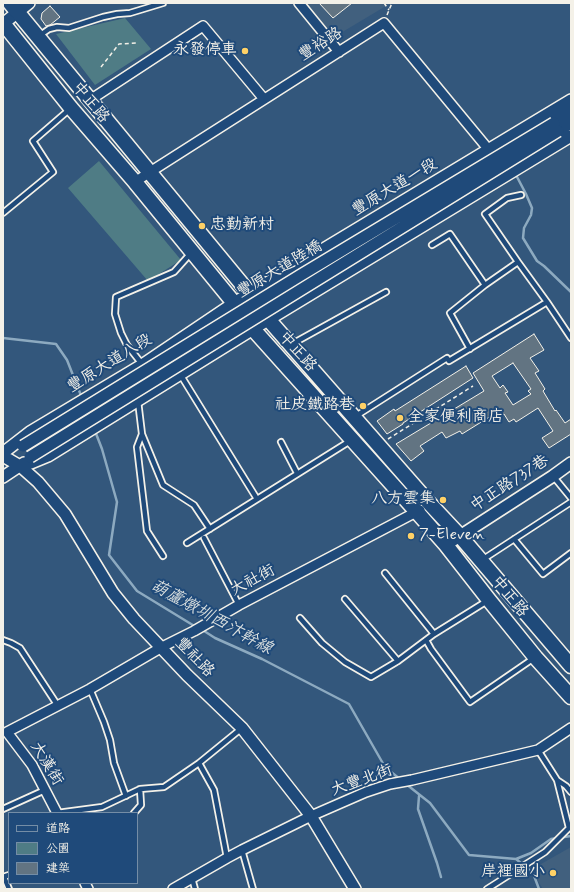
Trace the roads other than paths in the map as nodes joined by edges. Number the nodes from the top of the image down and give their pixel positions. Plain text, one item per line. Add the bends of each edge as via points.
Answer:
1 (29, 3) edge
2 (163, 3) edge
3 (299, 3) edge
4 (14, 8) edge
5 (3, 24) edge
6 (37, 37) junction
7 (339, 52) junction
8 (264, 99) junction
9 (90, 100) junction
10 (571, 100) edge
11 (71, 108) junction
12 (571, 111) edge
13 (571, 123) edge
14 (556, 127) junction
15 (571, 136) edge
16 (489, 150) junction
17 (150, 172) junction
18 (135, 182) junction
19 (521, 195) dead end
20 (3, 213) edge
21 (432, 245) dead end
22 (192, 252) junction
23 (518, 262) junction
24 (485, 285) junction
25 (386, 292) dead end
26 (250, 294) junction
27 (548, 302) junction
28 (234, 303) junction
29 (268, 319) junction
30 (253, 329) junction
31 (571, 338) edge
32 (291, 345) junction
33 (470, 349) junction
34 (142, 364) junction
35 (180, 374) junction
36 (160, 387) junction
37 (138, 401) junction
38 (353, 417) junction
39 (142, 434) junction
40 (353, 439) junction
41 (281, 442) dead end
42 (3, 454) edge
43 (571, 463) edge
44 (20, 466) junction
45 (297, 474) junction
46 (553, 476) junction
47 (3, 477) edge
48 (571, 498) edge
49 (257, 499) junction
50 (571, 502) edge
51 (430, 504) junction
52 (417, 512) junction
53 (210, 529) junction
54 (460, 536) junction
55 (204, 538) dead end
56 (514, 539) junction
57 (187, 543) dead end
58 (446, 545) junction
59 (571, 553) edge
60 (163, 556) dead end
61 (481, 561) junction
62 (385, 573) dead end
63 (345, 599) dead end
64 (489, 600) junction
65 (239, 606) junction
66 (300, 618) dead end
67 (434, 634) junction
68 (3, 640) edge
69 (426, 640) junction
70 (162, 647) junction
71 (536, 658) junction
72 (398, 661) junction
73 (571, 666) edge
74 (90, 689) junction
75 (571, 697) edge
76 (58, 706) junction
77 (242, 728) junction
78 (571, 728) edge
79 (5, 729) edge
80 (538, 750) junction
81 (199, 763) junction
82 (557, 780) junction
83 (140, 789) junction
84 (45, 790) junction
85 (571, 792) edge
86 (126, 796) junction
87 (3, 809) edge
88 (56, 812) edge
89 (64, 812) edge
90 (135, 812) edge
91 (311, 816) junction
92 (570, 827) edge
93 (242, 850) junction
94 (227, 858) junction
95 (3, 877) edge
96 (192, 878) junction
97 (9, 889) edge
98 (172, 889) edge
99 (195, 889) edge
100 (253, 889) edge
101 (355, 889) edge
102 (487, 889) edge

1 - 4 street
2 - 6 lane via 72,27 56,27
3 - 7 street
4 - 5 street
4 - 6 main road, 中正路
5 - 11 main road, 中正路
6 - 9 main road, 中正路
7 - 8 street, 豐裕路
7 - 16 street, 豐裕路 via 384,23
8 - 9 street via 203,26
8 - 17 street, 豐裕路
9 - 17 main road, 中正路
10 - 16 street, 豐原大道一段
11 - 18 main road, 中正路
11 - 20 lane via 33,141 53,172
12 - 14 street
13 - 14 street
14 - 42 street, 豐原大道陸橋, bridge via 294,279 23,446
14 - 44 street, 豐原大道陸橋, bridge via 30,457
15 - 29 street
16 - 26 street, 豐原大道一段
17 - 18 street, 豐裕路
17 - 26 main road, 中正路
18 - 22 main road, 中正路
19 - 23 lane via 507,198 485,214
21 - 24 lane via 450,234
22 - 28 main road, 中正路
22 - 34 lane via 174,272 116,297 115,314 121,333
23 - 24 lane
23 - 27 lane
24 - 33 lane via 450,313
25 - 32 lane
26 - 28 street, 豐原大道一段
26 - 29 main road, 中正路
27 - 31 lane
27 - 33 lane
28 - 30 main road, 中正路
28 - 34 street, 豐原大道八段
29 - 30 street
29 - 32 main road, 中正路
30 - 35 street
30 - 40 main road, 中正路
32 - 38 main road, 中正路
33 - 38 lane via 449,361 447,358
34 - 36 lane
34 - 42 street, 豐原大道八段 via 30,432
35 - 36 street
35 - 49 lane
36 - 37 street
37 - 39 lane
37 - 44 street via 48,456
38 - 51 main road, 中正路
39 - 53 lane via 163,486 194,505
39 - 60 lane via 137,447 147,532
40 - 45 lane
40 - 52 main road, 中正路
41 - 45 lane
42 - 44 street, 豐社路
43 - 46 street, 中正路737巷
44 - 47 street
44 - 70 street, 豐社路 via 38,482 65,514 113,594
45 - 49 lane
46 - 48 lane
46 - 54 street, 中正路737巷
49 - 53 lane
50 - 56 lane
51 - 52 street, 大社街
51 - 54 main road, 中正路
52 - 58 main road, 中正路
52 - 65 street, 大社街
53 - 57 lane
54 - 58 street, 中正路737巷
54 - 61 main road, 中正路
55 - 65 lane
56 - 59 lane via 543,574
56 - 61 lane
58 - 64 main road, 中正路
61 - 73 main road, 中正路
62 - 67 lane
63 - 72 lane
64 - 67 lane
64 - 71 main road, 中正路
65 - 70 street, 大社街
66 - 72 lane via 322,643 345,662 371,677
67 - 69 lane
68 - 76 lane via 20,648
69 - 71 lane via 470,702
69 - 72 lane
70 - 74 street, 大社街
70 - 77 street, 豐社路
71 - 75 main road, 中正路
74 - 76 street, 大社街
74 - 86 lane via 104,722 114,763
76 - 79 street, 大社街
77 - 81 lane
77 - 91 street, 豐社路
78 - 80 street, 大豐北街
79 - 84 street, 大漢街 via 32,765
80 - 82 lane
80 - 91 street, 大豐北街 via 390,784
81 - 83 lane via 164,787
81 - 94 lane via 214,790
82 - 85 lane
82 - 92 lane
83 - 86 lane
83 - 90 lane via 141,805
84 - 87 lane
84 - 88 street, 大漢街
86 - 89 lane via 102,807
91 - 93 street, 大豐北街
91 - 101 street, 豐社路
92 - 102 lane via 545,852
93 - 94 street, 大豐北街
93 - 100 lane
94 - 96 street, 大豐北街
95 - 97 lane
96 - 98 street, 大豐北街
96 - 99 lane

